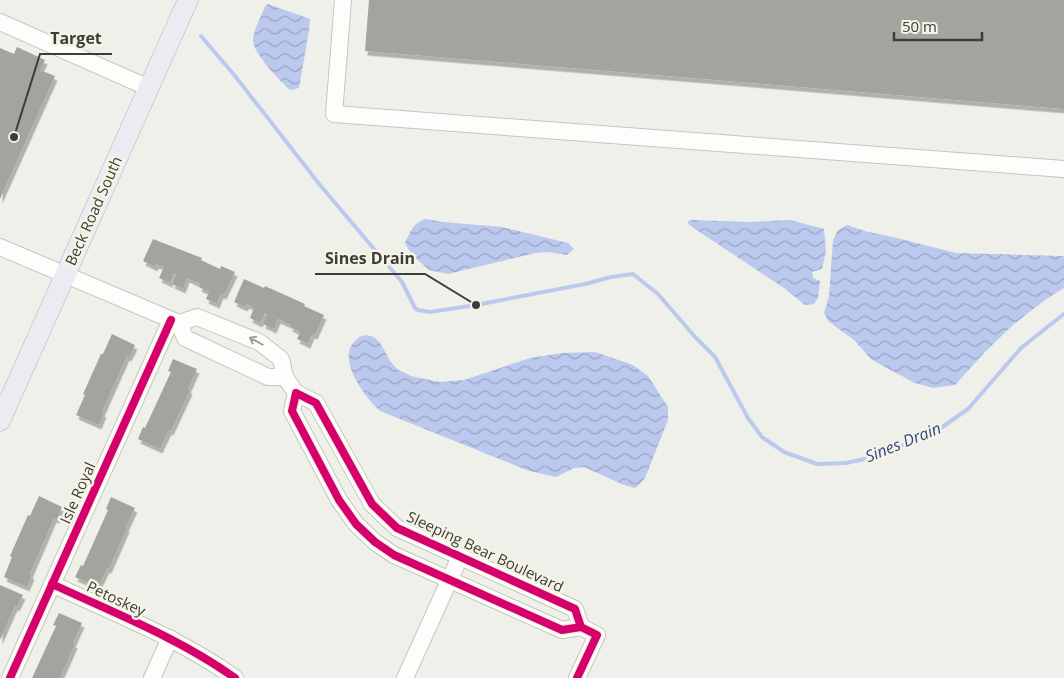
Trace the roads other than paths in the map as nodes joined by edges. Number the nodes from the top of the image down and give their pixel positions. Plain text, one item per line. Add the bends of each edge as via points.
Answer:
1 (188, 0) edge
2 (343, 0) edge
3 (0, 22) edge
4 (149, 88) junction
5 (1064, 169) edge
6 (0, 247) edge
7 (65, 276) junction
8 (175, 322) junction
9 (285, 377) junction
10 (296, 393) junction
11 (0, 421) edge
12 (460, 557) junction
13 (449, 580) junction
14 (52, 584) junction
15 (581, 627) junction
16 (170, 638) junction
17 (10, 678) edge
18 (152, 678) edge
19 (234, 678) edge
20 (405, 678) edge
21 (577, 678) edge

1 - 4 main road, Beck Road South
2 - 5 street via 334,114
3 - 4 street
4 - 7 main road, Beck Road South
6 - 7 street
7 - 8 street
7 - 11 main road, Beck Road South
8 - 9 street via 185,338 268,378
9 -> 8 street, Sleeping Bear Boulevard via 281,359 259,342 197,316
8 - 14 street, Isle Royal
9 - 10 street, Sleeping Bear Boulevard
10 - 12 street, Sleeping Bear Boulevard via 316,403 372,504 384,516 397,528
10 - 13 street via 292,411 339,500 356,524 394,555
12 - 13 street
12 - 15 street, Sleeping Bear Boulevard via 575,609
13 - 15 street via 562,630
13 - 20 street
14 - 16 street, Petoskey
14 - 17 street, Isle Royal
15 - 21 street via 597,635
16 - 18 street
16 - 19 street, Petoskey via 207,658

